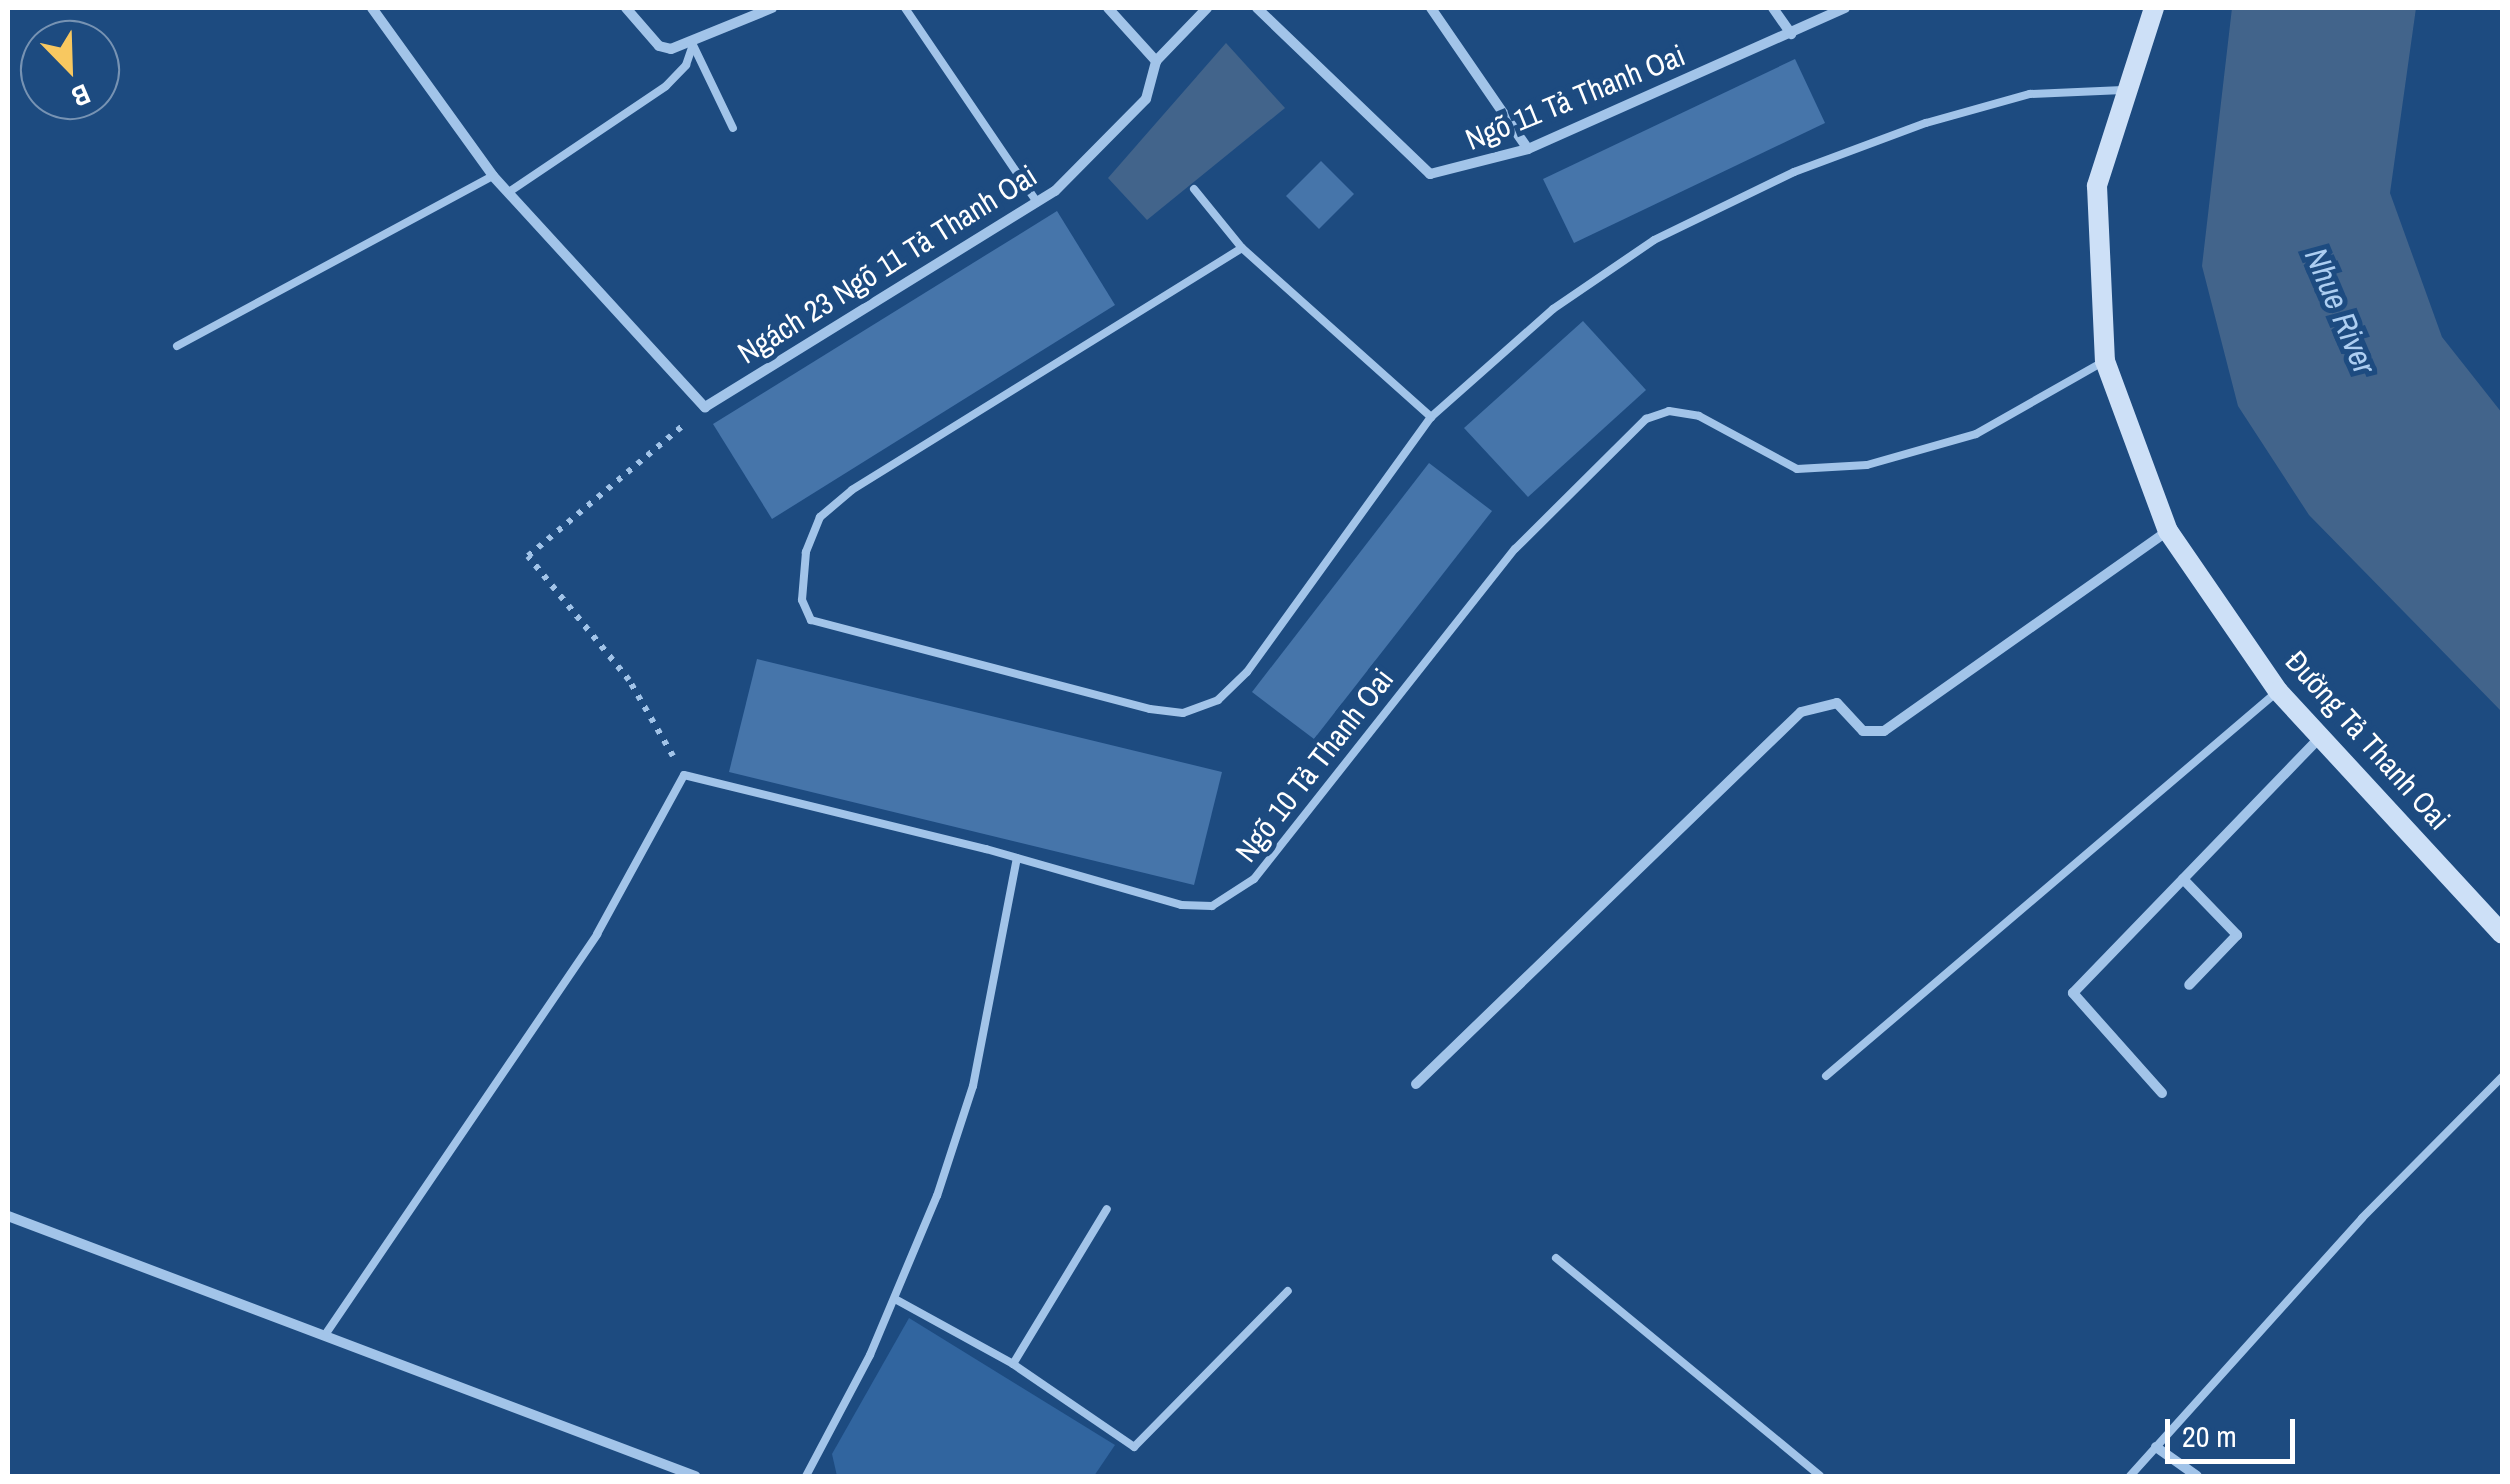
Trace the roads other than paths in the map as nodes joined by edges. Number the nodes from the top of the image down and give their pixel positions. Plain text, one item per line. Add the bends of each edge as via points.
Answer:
1 (372, 8) edge
2 (626, 8) edge
3 (772, 8) edge
4 (905, 8) edge
5 (1108, 8) edge
6 (1207, 8) edge
7 (1257, 8) edge
8 (1431, 8) edge
9 (1774, 8) edge
10 (1844, 8) edge
11 (2154, 8) edge
12 (1791, 34) junction
13 (693, 45) junction
14 (1156, 61) junction
15 (2122, 90) junction
16 (733, 128) dead end
17 (1528, 149) junction
18 (494, 176) junction
19 (1194, 189) dead end
20 (508, 192) junction
21 (1037, 202) junction
22 (1242, 248) junction
23 (177, 346) dead end
24 (2105, 361) junction
25 (1431, 417) junction
26 (2168, 531) junction
27 (2278, 691) junction
28 (2320, 736) junction
29 (1017, 858) junction
30 (2183, 878) junction
31 (2502, 934) edge
32 (2189, 984) dead end
33 (1826, 1076) dead end
34 (2502, 1077) edge
35 (1416, 1084) dead end
36 (2162, 1093) dead end
37 (1107, 1209) dead end
38 (8, 1216) edge
39 (1556, 1258) dead end
40 (1288, 1291) dead end
41 (895, 1298) junction
42 (328, 1332) junction
43 (1014, 1364) junction
44 (2156, 1448) junction
45 (695, 1476) edge
46 (806, 1476) edge
47 (1820, 1476) edge
48 (2130, 1476) edge
49 (2196, 1476) edge

1 - 18 street
2 - 13 street via 659,46
3 - 13 street
4 - 21 lane
5 - 14 street
6 - 14 street
7 - 17 street, Ngõ 11 Tả Thanh Oai via 1430,174
8 - 17 street
9 - 12 street
10 - 12 street, Ngõ 11 Tả Thanh Oai
11 - 15 street, Đường Tả Thanh Oai
12 - 17 street, Ngõ 11 Tả Thanh Oai
13 - 16 lane
13 - 20 lane via 686,65 666,86
14 - 21 street, Ngách 23 Ngõ 11 Tả Thanh Oai via 1146,99
15 - 24 street, Đường Tả Thanh Oai via 2097,186
15 - 25 lane via 2030,94 1926,123 1794,172 1640,250 1552,309
18 - 20 street
18 - 23 lane
19 - 22 lane
20 - 21 street, Ngách 23 Ngõ 11 Tả Thanh Oai via 705,407
22 - 25 lane
22 - 25 lane via 852,490 820,517 806,552 802,600 811,620 1183,713 1218,700 1248,672
24 - 26 street, Đường Tả Thanh Oai
24 - 29 lane, Ngõ 10 Tả Thanh Oai via 1976,434 1868,465 1797,469 1700,416 1669,411 1646,419 1516,549 1236,895 1212,906 1181,904
26 - 27 street, Đường Tả Thanh Oai
26 - 35 street via 1884,730 1863,731 1837,702 1801,712
27 - 28 street, Đường Tả Thanh Oai
27 - 33 lane
28 - 30 street
28 - 31 street, Đường Tả Thanh Oai
29 - 41 lane via 973,1086
29 - 42 lane, Ngõ 10 Tả Thanh Oai via 684,775 597,934
30 - 32 street via 2237,935
30 - 36 street via 2073,993
34 - 44 lane via 2362,1218
37 - 43 lane
38 - 42 street
39 - 47 lane
40 - 43 lane via 1134,1446
41 - 43 lane
41 - 46 lane
42 - 45 street
44 - 48 lane
44 - 49 street

